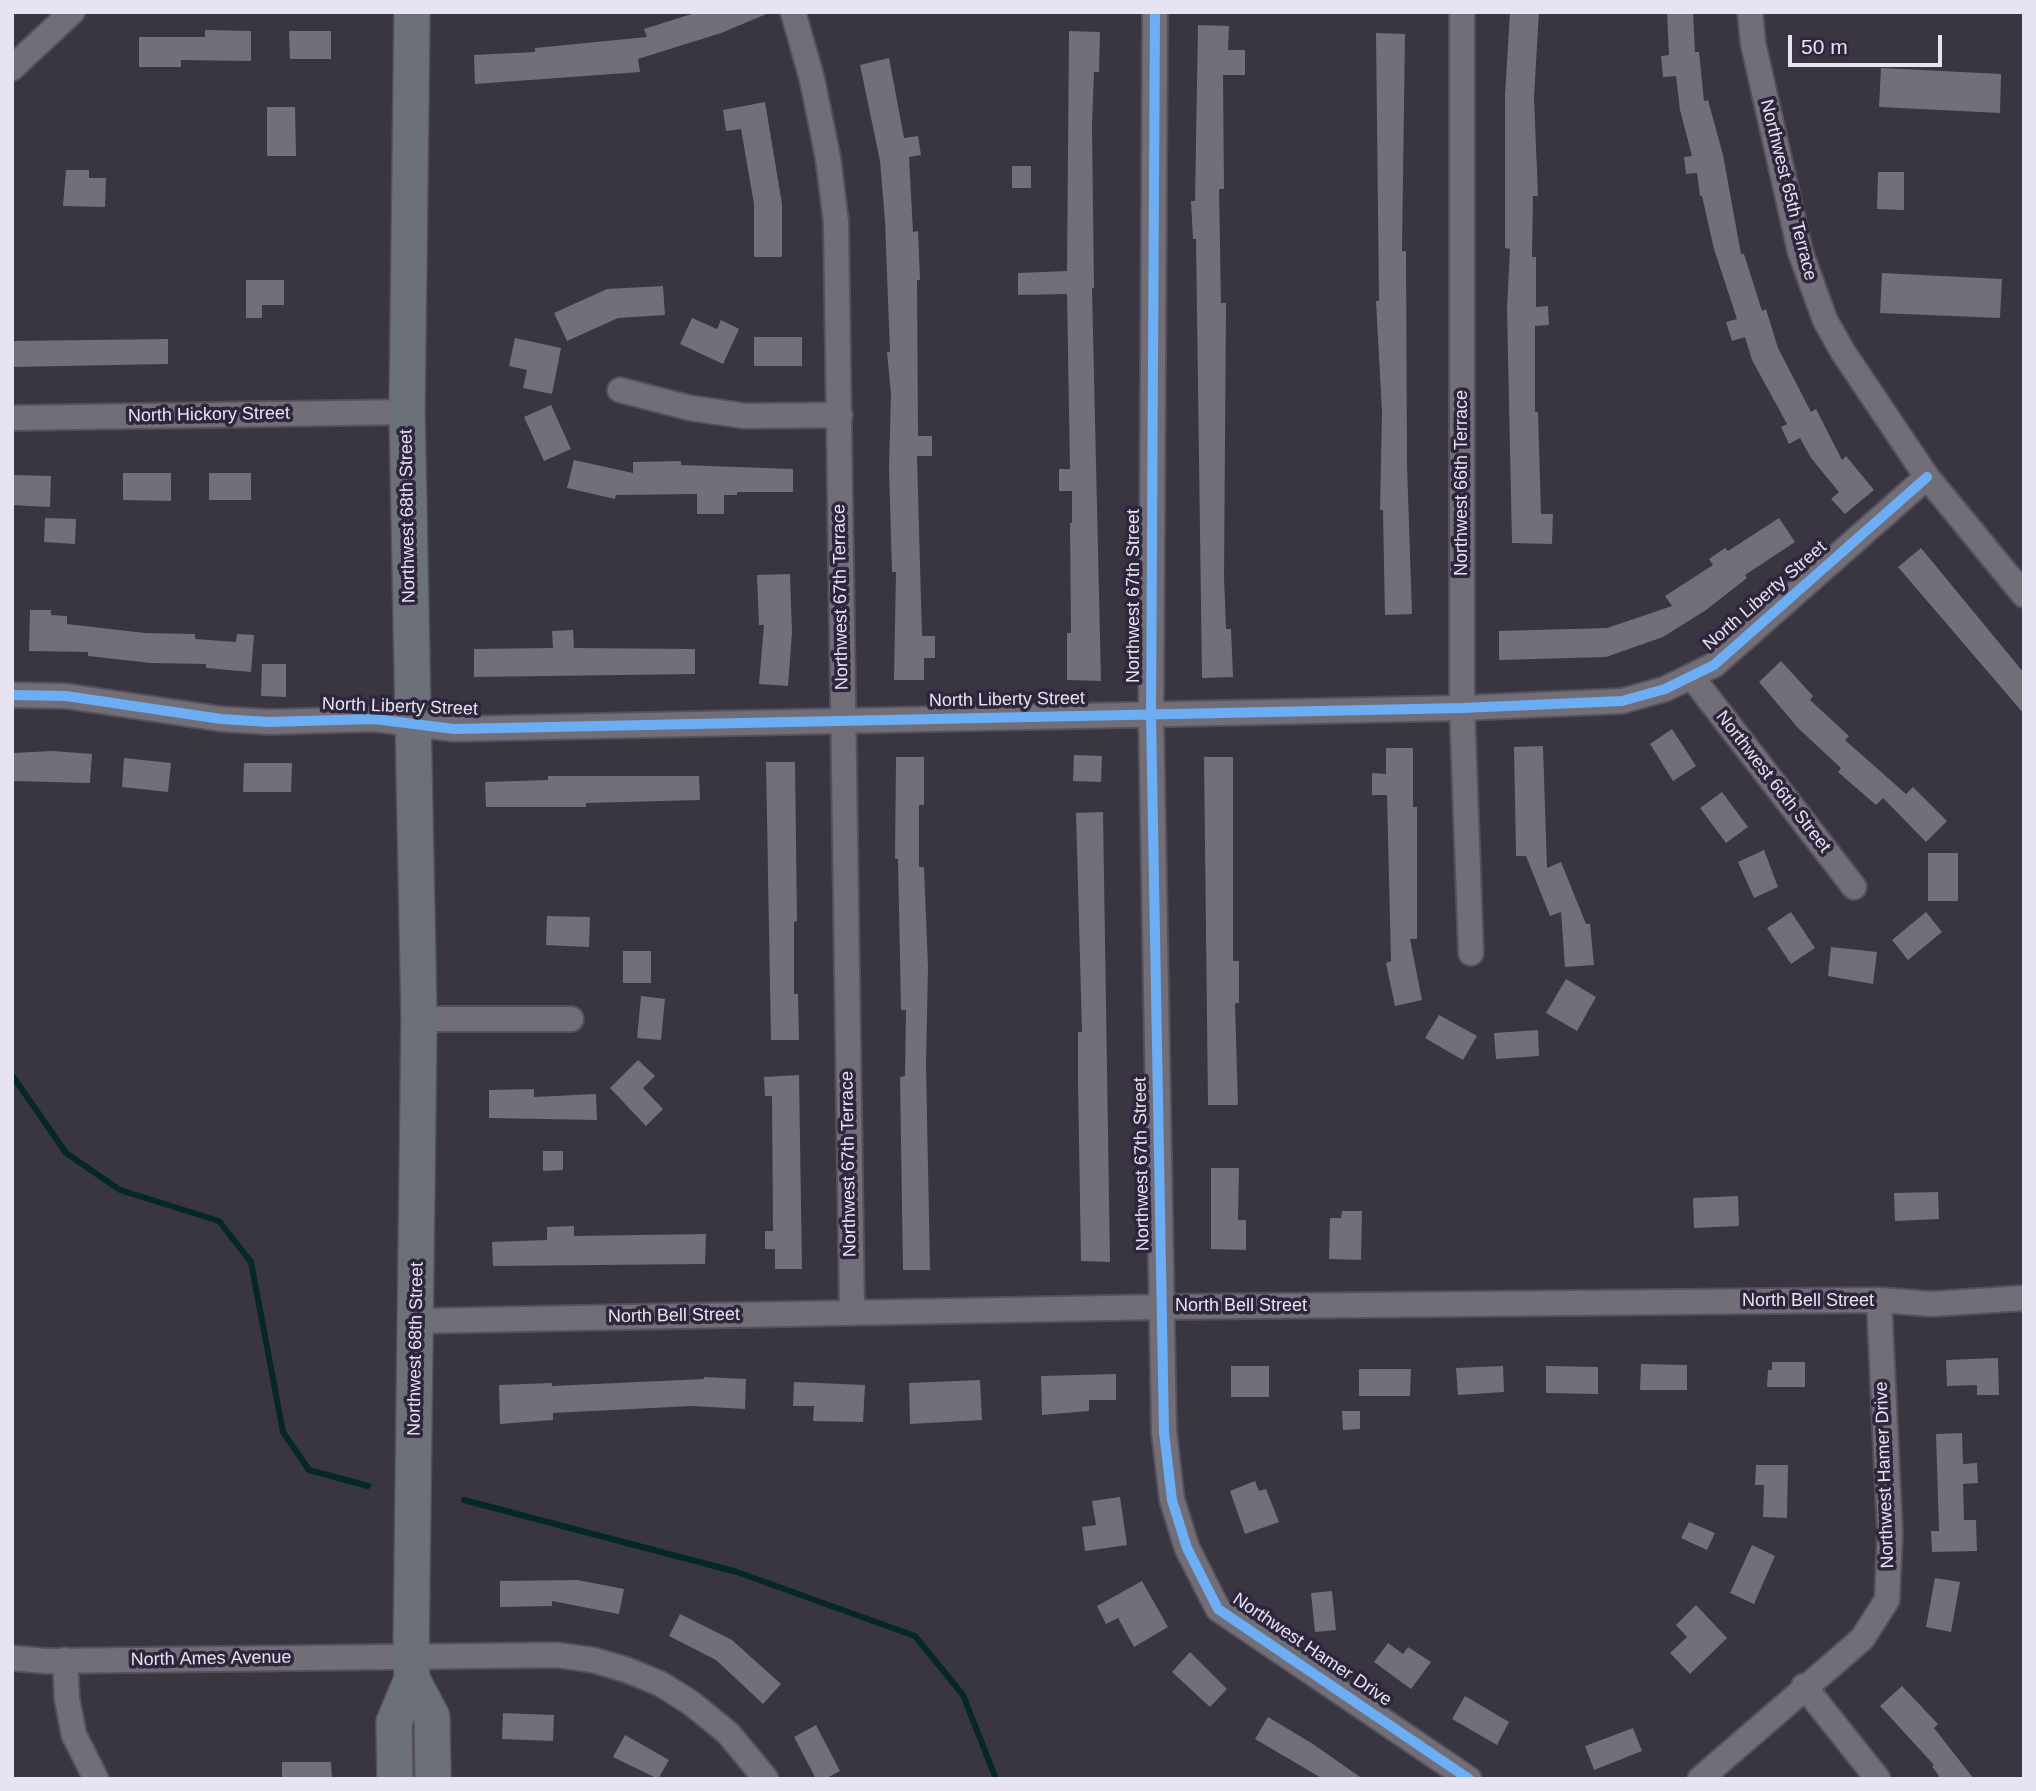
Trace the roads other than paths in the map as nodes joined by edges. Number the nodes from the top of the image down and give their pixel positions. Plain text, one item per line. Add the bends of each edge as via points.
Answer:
1 (72, 12) edge
2 (412, 12) edge
3 (793, 12) edge
4 (1155, 12) edge
5 (1462, 12) edge
6 (1750, 12) edge
7 (12, 68) edge
8 (620, 390) dead end
9 (407, 412) junction
10 (840, 415) junction
11 (12, 418) edge
12 (1927, 477) junction
13 (2024, 595) edge
14 (1692, 677) junction
15 (12, 695) edge
16 (1462, 708) junction
17 (1151, 715) junction
18 (843, 720) junction
19 (412, 723) junction
20 (1854, 887) dead end
21 (1471, 953) dead end
22 (419, 1019) junction
23 (571, 1019) dead end
24 (2024, 1298) edge
25 (1879, 1300) junction
26 (1162, 1307) junction
27 (852, 1313) junction
28 (417, 1321) junction
29 (12, 1658) edge
30 (65, 1660) junction
31 (412, 1668) junction
32 (1804, 1686) junction
33 (96, 1779) edge
34 (395, 1779) edge
35 (433, 1779) edge
36 (766, 1779) edge
37 (1469, 1779) edge
38 (1700, 1779) edge
39 (1878, 1779) edge

1 - 7 street
2 - 9 main road, Northwest 68th Street
3 - 10 street, Northwest 67th Terrace via 812,79 836,222
4 - 17 street, Northwest 67th Street
5 - 16 street, Northwest 66th Terrace
6 - 12 street, Northwest 65th Terrace via 1780,171 1811,286 1843,352
8 - 10 street via 745,416
9 - 11 street, North Hickory Street
9 - 19 main road, Northwest 68th Street
10 - 18 street, Northwest 67th Terrace
12 - 13 street, Northwest 65th Terrace
12 - 14 street, North Liberty Street via 1714,665
14 - 16 street, North Liberty Street via 1622,701
14 - 20 street, Northwest 66th Street
15 - 19 street, North Liberty Street via 66,696 221,719
16 - 17 street, North Liberty Street
16 - 21 street, Northwest 66th Terrace
17 - 18 street, North Liberty Street
17 - 26 street, Northwest 67th Street
18 - 19 street, North Liberty Street via 454,729
18 - 27 street, Northwest 67th Terrace
19 - 22 main road, Northwest 68th Street
22 - 23 street
22 - 28 main road, Northwest 68th Street
24 - 25 street, North Bell Street via 1932,1304
25 - 26 street, North Bell Street
25 - 32 street, Northwest Hamer Drive via 1890,1533 1887,1600 1862,1639
26 - 27 street, North Bell Street
26 - 37 street, Northwest Hamer Drive via 1164,1432 1172,1500 1187,1548 1219,1609
27 - 28 street, North Bell Street
28 - 31 main road, Northwest 68th Street
29 - 30 street, North Ames Avenue
30 - 31 street, North Ames Avenue
30 - 33 street via 74,1735
31 - 34 main road, Northwest 68th Street via 394,1722
31 - 35 main road, Northwest 68th Street via 432,1717
31 - 36 street, North Ames Avenue via 557,1655 627,1670 691,1703 728,1733
32 - 38 street, Northwest Hamer Drive
32 - 39 street

